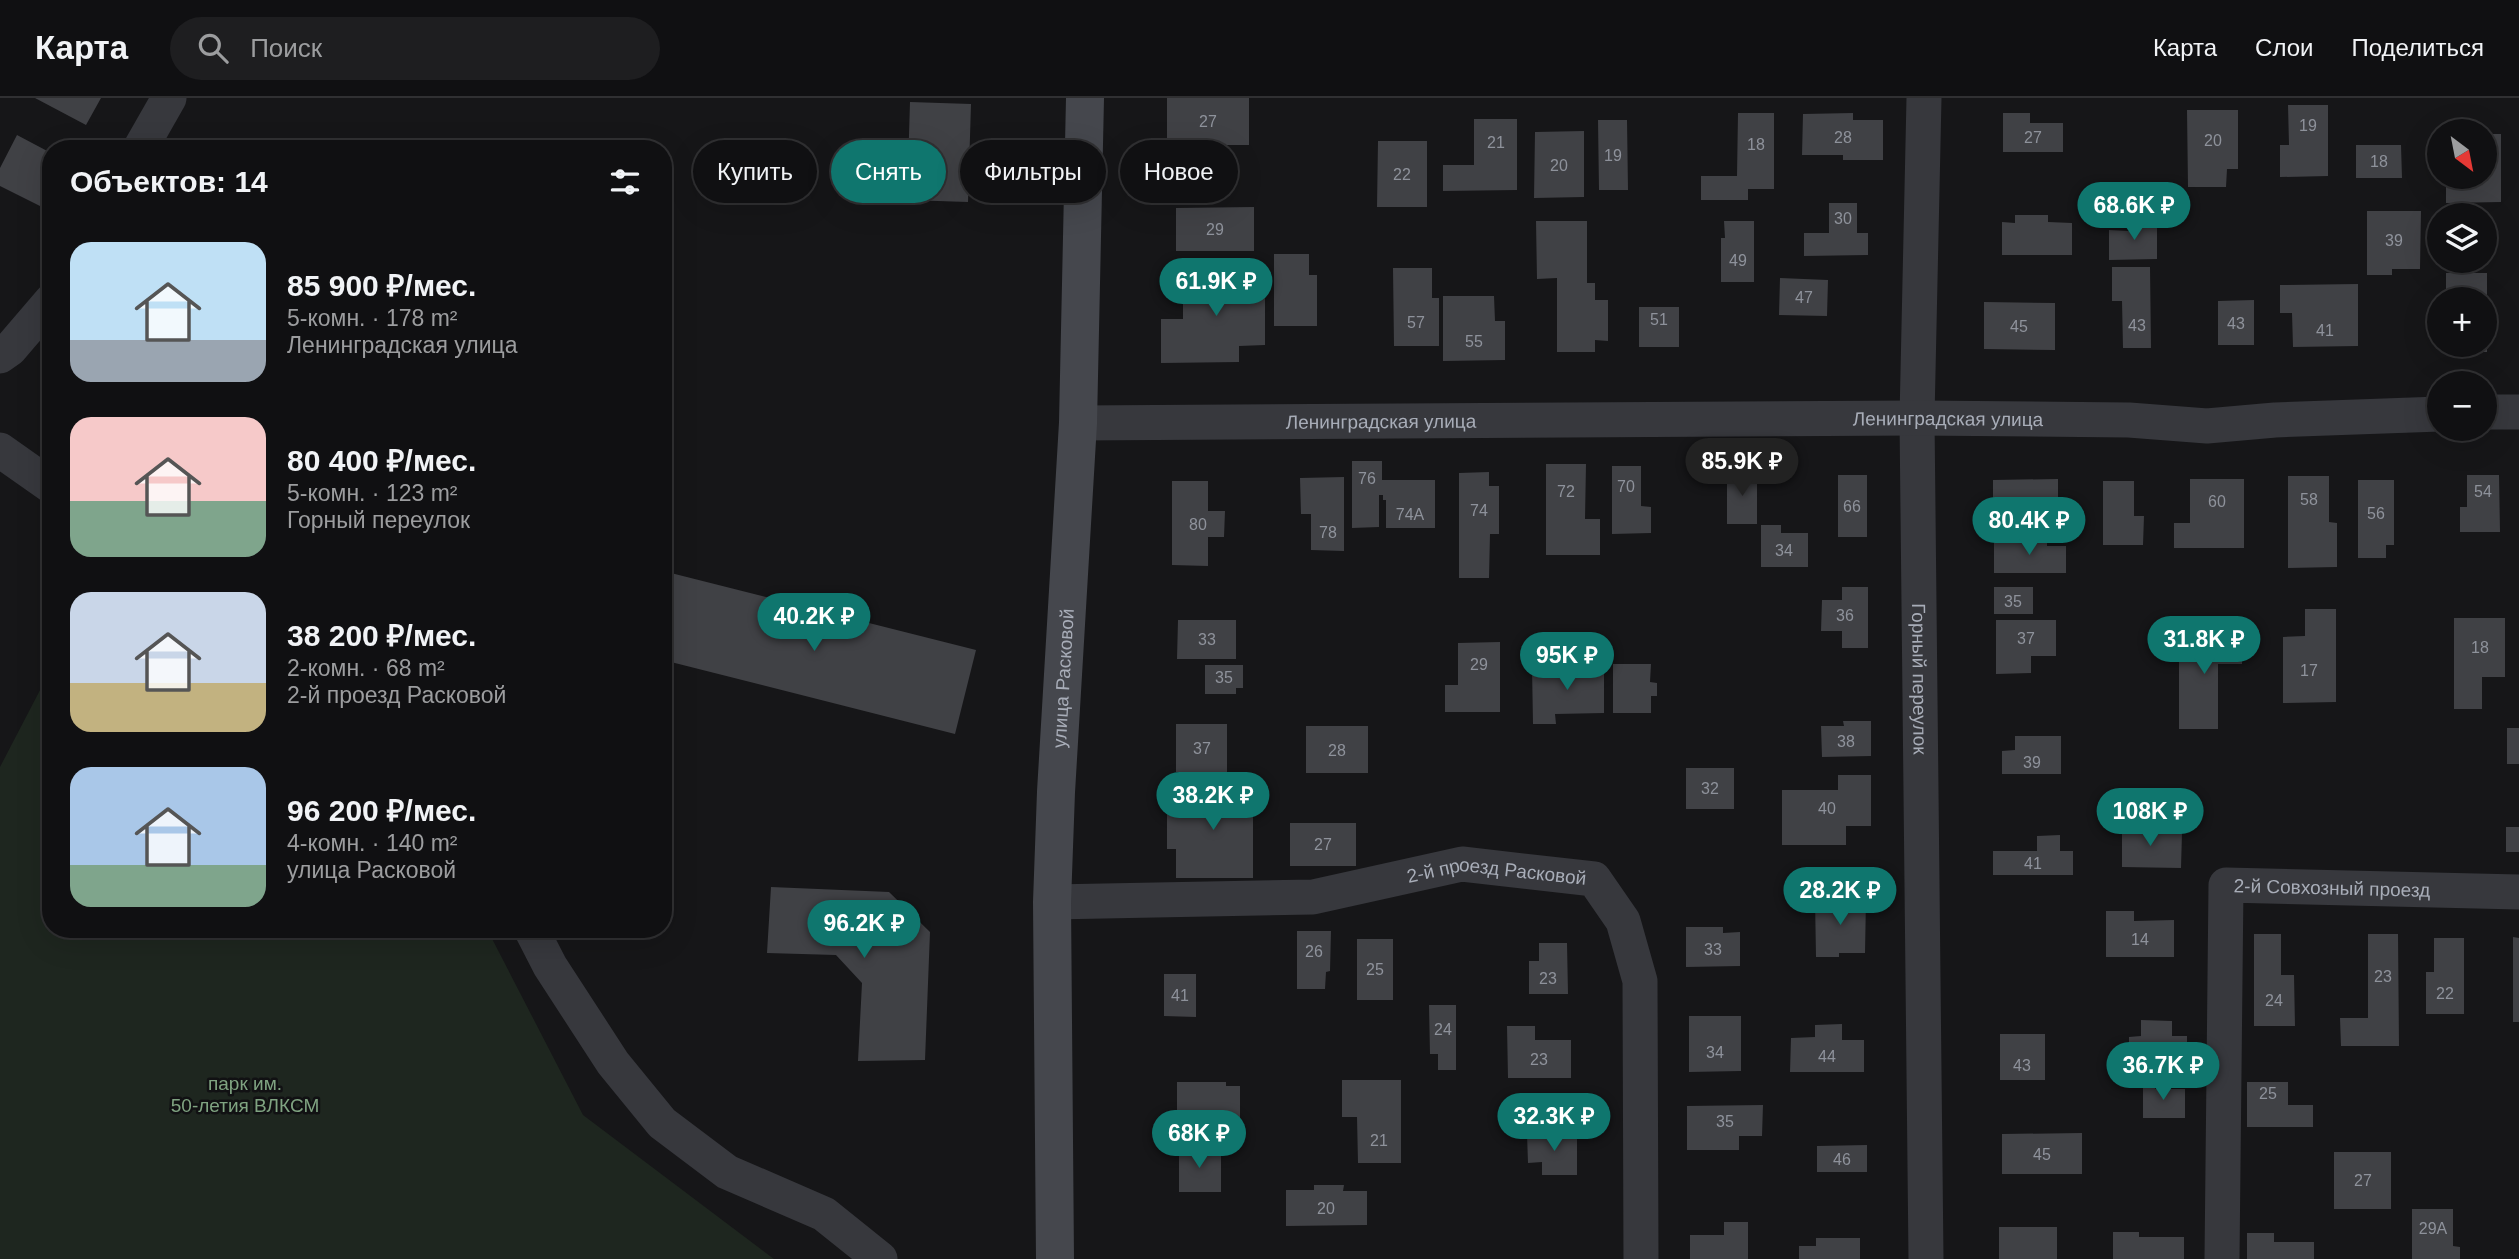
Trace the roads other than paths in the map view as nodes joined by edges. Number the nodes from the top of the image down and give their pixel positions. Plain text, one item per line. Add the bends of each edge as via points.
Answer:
1 (169, 98) edge
2 (1085, 98) edge
3 (1924, 98) edge
4 (145, 140) edge
5 (42, 311) edge
6 (0, 356) edge
7 (2497, 412) edge
8 (2519, 412) edge
9 (2427, 414) edge
10 (1917, 418) junction
11 (1078, 423) junction
12 (0, 450) edge
13 (42, 480) edge
14 (2519, 892) edge
15 (1052, 902) junction
16 (536, 938) edge
17 (880, 1259) edge
18 (1055, 1259) edge
19 (1641, 1259) edge
20 (1926, 1259) edge
21 (2222, 1259) edge

1 - 4 street
2 - 11 street, улица Расковой
3 - 10 street, Горный переулок
5 - 6 street
7 - 8 street
9 - 10 street, Ленинградская улица via 2207,426 2129,420
10 - 11 street, Ленинградская улица
10 - 20 street, Горный переулок
11 - 15 street, улица Расковой
12 - 13 street
14 - 21 street, 2-й Совхозный проезд via 2226,885
15 - 18 street, улица Расковой
15 - 19 street, 2-й проезд Расковой via 1313,897 1462,864 1594,879 1623,921 1640,981
16 - 17 street via 613,1063 662,1123 727,1172 824,1214

